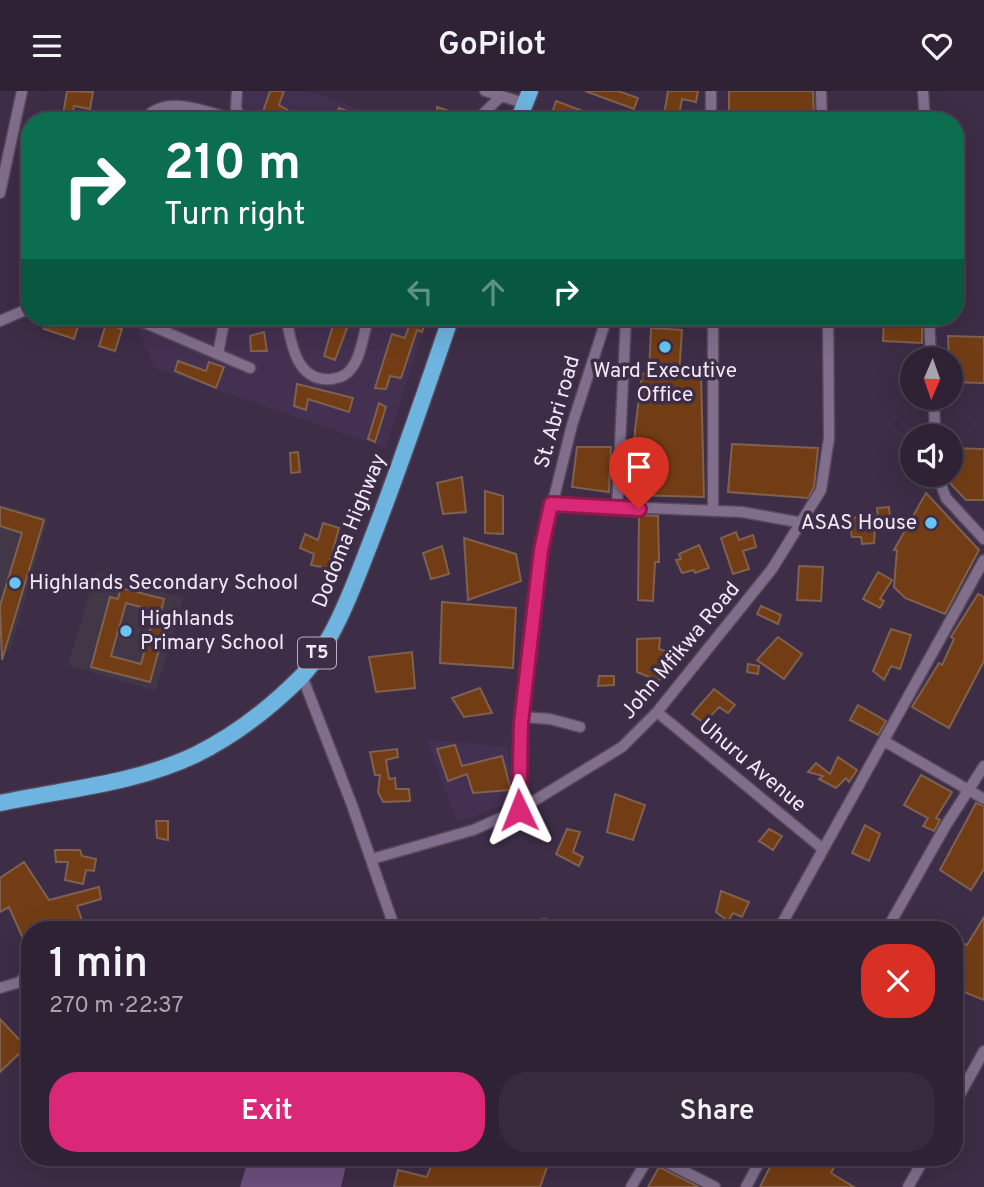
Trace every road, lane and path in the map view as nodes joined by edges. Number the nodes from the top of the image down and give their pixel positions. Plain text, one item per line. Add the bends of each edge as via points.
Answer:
1 (22, 91) edge
2 (237, 91) edge
3 (485, 91) edge
4 (710, 91) edge
5 (821, 91) edge
6 (923, 91) edge
7 (501, 96) junction
8 (527, 97) edge
9 (149, 112) edge
10 (208, 112) edge
11 (238, 112) edge
12 (484, 112) edge
13 (711, 112) edge
14 (821, 112) edge
15 (924, 112) edge
16 (0, 193) edge
17 (21, 312) edge
18 (0, 321) edge
19 (152, 326) edge
20 (223, 326) edge
21 (288, 326) edge
22 (366, 326) edge
23 (448, 326) edge
24 (604, 326) edge
25 (626, 326) edge
26 (713, 326) edge
27 (828, 326) edge
28 (929, 326) edge
29 (930, 347) edge
30 (218, 354) junction
31 (250, 368) dead end
32 (942, 487) edge
33 (551, 504) junction
34 (617, 509) junction
35 (713, 511) junction
36 (803, 523) junction
37 (984, 539) edge
38 (984, 560) edge
39 (302, 676) junction
40 (657, 712) junction
41 (522, 717) junction
42 (580, 727) dead end
43 (884, 741) junction
44 (984, 766) edge
45 (969, 790) junction
46 (984, 799) edge
47 (0, 803) edge
48 (519, 810) junction
49 (823, 849) junction
50 (372, 859) junction
51 (392, 921) edge
52 (783, 921) edge
53 (892, 921) edge
54 (21, 981) edge
55 (0, 988) edge
56 (984, 1051) edge
57 (963, 1089) edge
58 (644, 1166) edge
59 (674, 1166) edge
60 (757, 1166) edge
61 (920, 1166) edge
62 (631, 1187) edge
63 (715, 1187) edge
64 (746, 1187) edge
65 (908, 1187) edge

1 - 16 street
2 - 11 street
3 - 7 street
4 - 13 street
5 - 14 street
6 - 15 street
7 - 8 street
7 - 12 street
9 - 10 street via 176,101
17 - 18 street
19 - 30 street
20 - 30 street
21 - 22 street via 302,369 326,380 352,368
23 - 39 highway, Dodoma Highway / T5 via 351,591 328,638
24 - 33 street, St. Abri road
25 - 34 street
26 - 35 street
27 - 36 street, John Mfikwa Road via 827,464 821,490
28 - 29 street
30 - 31 street
32 - 37 street via 946,498
33 - 34 street
33 - 41 street, St. Abri road via 541,550
34 - 35 street
35 - 36 street
36 - 40 street, John Mfikwa Road via 765,578
38 - 43 street
39 - 47 highway, Dodoma Highway / T5 via 243,727 193,756 119,781
39 - 50 street
40 - 48 street, John Mfikwa Road via 622,747
40 - 49 street, Uhuru Avenue
41 - 42 street
41 - 48 street, St. Abri road
43 - 45 street
43 - 49 street
44 - 45 street
45 - 46 street
45 - 53 street
48 - 50 street, John Mfikwa Road via 472,830
49 - 52 street
50 - 51 street
54 - 55 street
56 - 57 street
58 - 62 street
59 - 63 street
60 - 64 street
61 - 65 street

